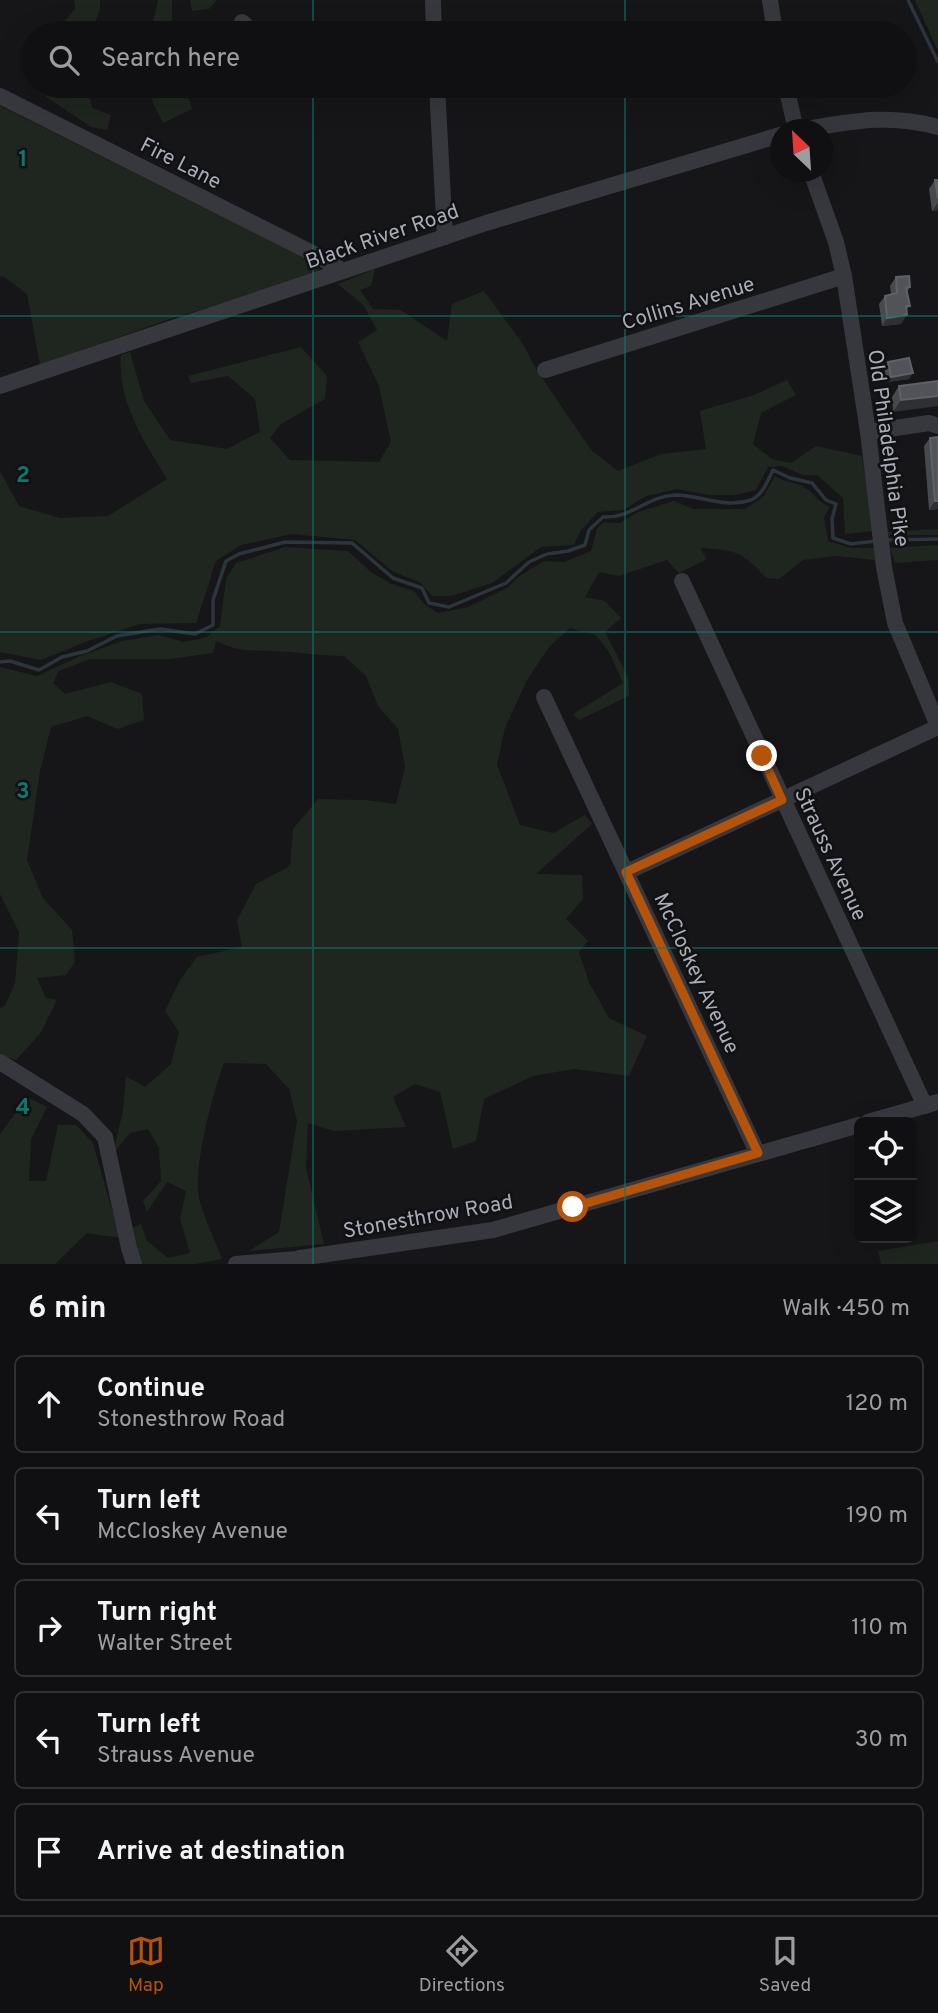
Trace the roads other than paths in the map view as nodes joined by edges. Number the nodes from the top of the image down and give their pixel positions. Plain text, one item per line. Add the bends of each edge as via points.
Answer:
1 (433, 0) edge
2 (771, 0) edge
3 (434, 21) edge
4 (774, 21) edge
5 (0, 96) edge
6 (438, 98) edge
7 (789, 98) edge
8 (795, 119) edge
9 (833, 125) edge
10 (938, 128) edge
11 (770, 138) edge
12 (814, 182) edge
13 (445, 237) junction
14 (342, 271) junction
15 (844, 276) junction
16 (545, 370) dead end
17 (0, 386) edge
18 (938, 426) edge
19 (869, 432) junction
20 (682, 581) dead end
21 (544, 697) dead end
22 (938, 727) edge
23 (782, 800) junction
24 (626, 872) junction
25 (0, 1062) edge
26 (932, 1104) edge
27 (886, 1117) edge
28 (854, 1126) edge
29 (758, 1153) junction
30 (293, 1261) edge
31 (134, 1264) edge
32 (236, 1264) edge

1 - 3 street
2 - 4 street
5 - 14 street, Fire Lane
6 - 13 street
7 - 8 street
9 - 10 street via 883,119
11 - 13 street, Black River Road
12 - 15 street, Old Philadelphia Pike
13 - 14 street, Black River Road
14 - 17 street, Black River Road
15 - 16 street, Collins Avenue
15 - 19 street, Old Philadelphia Pike
18 - 19 street via 929,422
19 - 22 street, Old Philadelphia Pike via 895,623
20 - 23 street, Strauss Avenue
21 - 24 street, McCloskey Avenue
22 - 23 street
23 - 24 street
23 - 26 street, Strauss Avenue
24 - 29 street, McCloskey Avenue
25 - 31 street via 83,1114 105,1137
26 - 27 street
28 - 29 street, Stonesthrow Road
29 - 30 street, Stonesthrow Road via 493,1230
30 - 32 street, Stonesthrow Road

